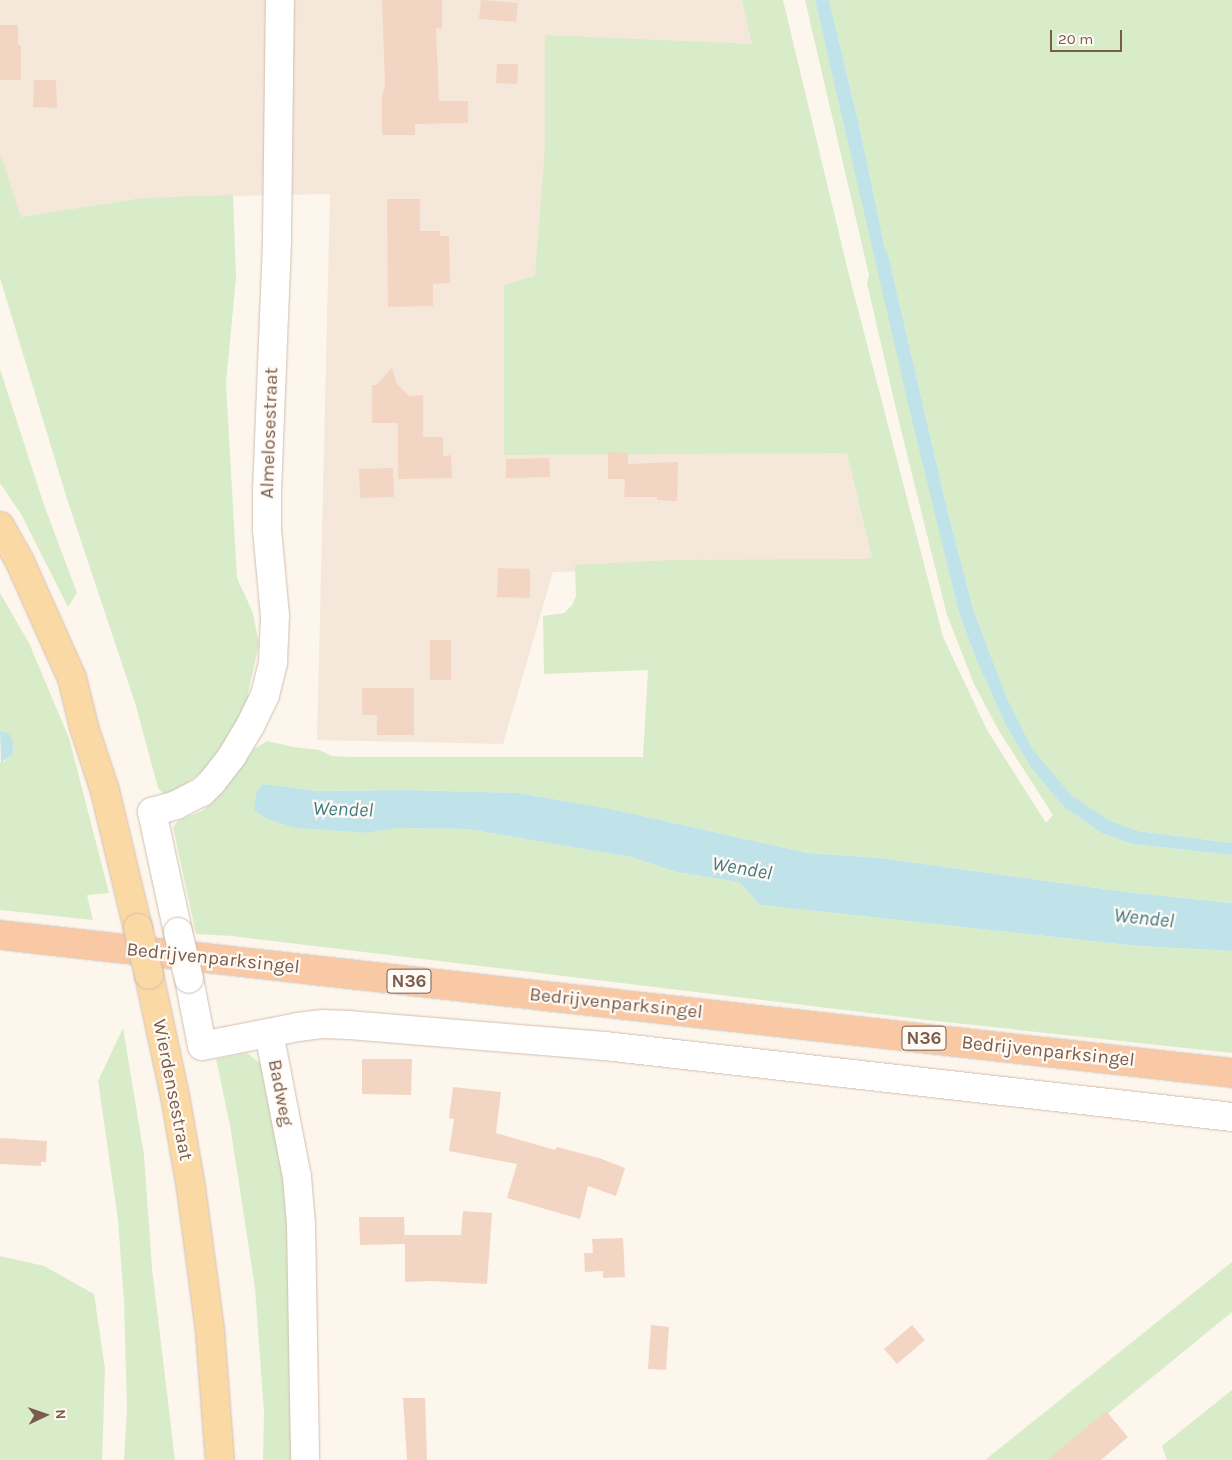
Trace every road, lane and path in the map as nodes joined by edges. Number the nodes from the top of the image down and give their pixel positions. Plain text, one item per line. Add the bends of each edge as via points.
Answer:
1 (280, 0) edge
2 (0, 526) edge
3 (0, 565) edge
4 (84, 727) junction
5 (152, 812) joint
6 (0, 935) edge
7 (269, 1033) junction
8 (1232, 1073) edge
9 (1232, 1117) edge
10 (220, 1460) edge
11 (305, 1460) edge

1 - 5 street, Almelosestraat via 277,237 267,491 275,616 272,662 265,695 250,726 212,782 202,792
2 - 4 main road, Wierdensestraat via 55,636 72,678
3 - 4 main road, Wierdensestraat
4 - 10 main road, Wierdensestraat, bridge via 105,791 175,1096 193,1197 210,1331
5 - 7 street, Badweg, bridge via 202,1046
6 - 8 highway, Bedrijvenparksingel / N36
7 - 9 street via 323,1024 349,1025 605,1046
7 - 11 street, Badweg via 297,1177 301,1225

